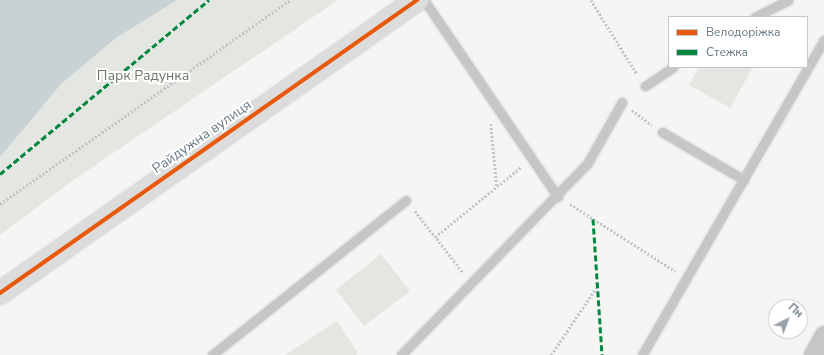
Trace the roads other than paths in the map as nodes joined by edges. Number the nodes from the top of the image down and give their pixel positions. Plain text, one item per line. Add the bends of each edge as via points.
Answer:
1 (417, 0) edge
2 (424, 0) edge
3 (788, 0) edge
4 (757, 16) edge
5 (824, 40) edge
6 (672, 68) edge
7 (645, 86) road end
8 (622, 102) road end
9 (662, 132) road end
10 (744, 180) junction
11 (558, 196) junction
12 (406, 200) road end
13 (0, 293) edge
14 (824, 335) edge
15 (212, 355) edge
16 (401, 355) edge
17 (642, 355) edge
18 (812, 355) edge

1 - 13 street, Райдужна вулиця
2 - 11 lane
3 - 4 lane
5 - 10 lane
6 - 7 lane
8 - 11 lane via 587,164
9 - 10 lane
10 - 17 lane
11 - 16 lane
12 - 15 lane
14 - 18 street

